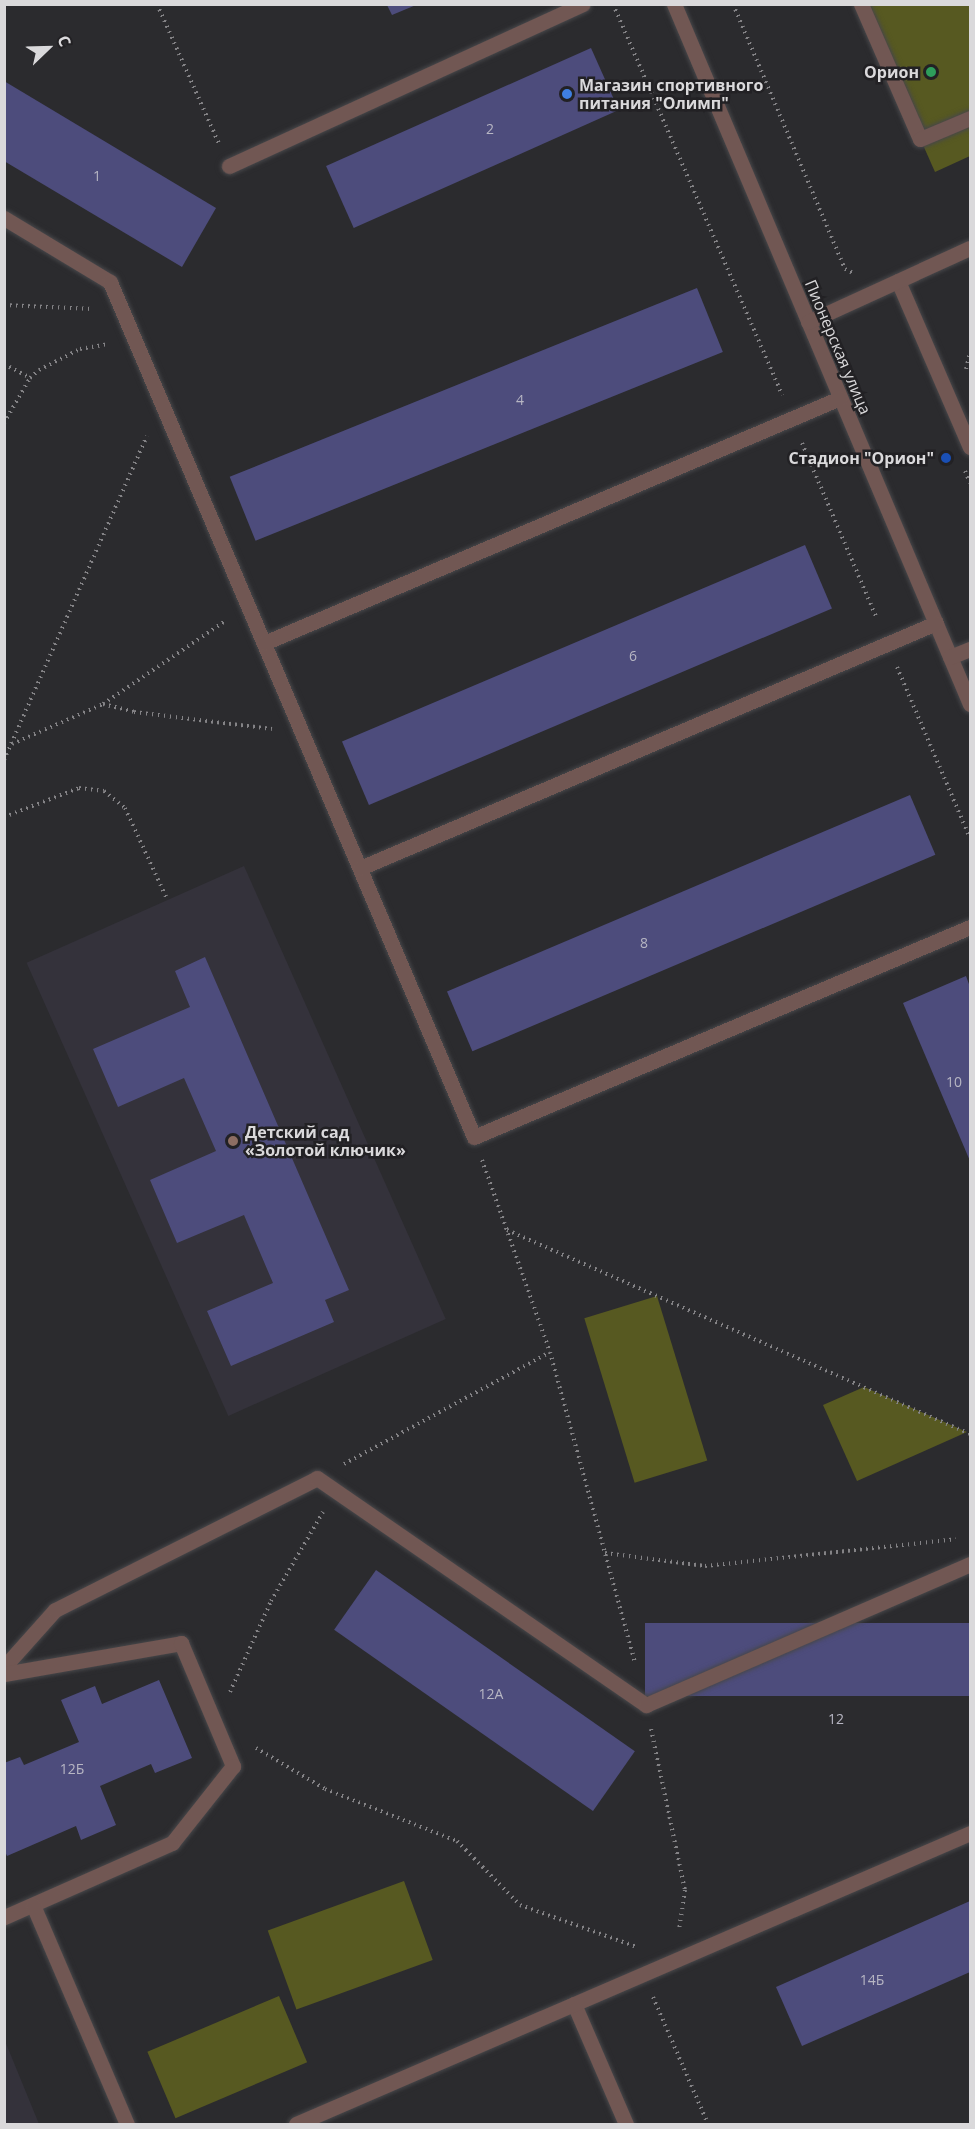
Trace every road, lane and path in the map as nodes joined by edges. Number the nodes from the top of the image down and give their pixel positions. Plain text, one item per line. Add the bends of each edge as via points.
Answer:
1 (157, 4) edge
2 (583, 4) edge
3 (614, 4) edge
4 (674, 4) edge
5 (734, 4) edge
6 (861, 4) edge
7 (970, 118) edge
8 (229, 166) joint
9 (4, 218) edge
10 (970, 248) edge
11 (891, 284) junction
12 (4, 305) edge
13 (122, 311) junction
14 (808, 322) junction
15 (136, 342) junction
16 (4, 364) edge
17 (30, 378) junction
18 (840, 398) junction
19 (161, 402) junction
20 (792, 419) junction
21 (4, 423) edge
22 (970, 447) edge
23 (248, 605) junction
24 (936, 623) junction
25 (264, 643) junction
26 (970, 649) edge
27 (950, 657) junction
28 (103, 704) junction
29 (970, 704) edge
30 (302, 733) junction
31 (11, 744) junction
32 (4, 760) edge
33 (4, 817) edge
34 (360, 868) junction
35 (167, 899) dead end
36 (970, 927) edge
37 (474, 1137) junction
38 (506, 1229) junction
39 (550, 1352) junction
40 (970, 1434) edge
41 (317, 1478) junction
42 (336, 1491) junction
43 (959, 1539) dead end
44 (605, 1553) junction
45 (970, 1564) edge
46 (4, 1666) edge
47 (4, 1674) edge
48 (646, 1705) junction
49 (215, 1725) junction
50 (970, 1833) edge
51 (33, 1905) junction
52 (4, 1917) edge
53 (675, 1961) junction
54 (644, 1974) junction
55 (574, 2004) junction
56 (127, 2124) edge
57 (296, 2124) edge
58 (626, 2124) edge
59 (708, 2124) edge

1 - 8 path
2 - 8 street
3 - 20 path
4 - 14 street, Пионерская улица
5 - 11 path via 845,269
6 - 7 street via 920,139
9 - 13 street via 110,282
10 - 11 street
11 - 14 street
11 - 22 street
12 - 13 path
13 - 15 street
14 - 18 street, Пионерская улица
15 - 17 path via 80,349 51,362
15 - 19 street
16 - 17 path
17 - 21 path
18 - 20 street
18 - 24 street, Пионерская улица
19 - 23 street
19 - 31 path
20 - 25 street
23 - 25 street
23 - 28 path
24 - 27 street, Пионерская улица
24 - 34 street
25 - 30 street
26 - 27 street
27 - 29 street, Пионерская улица
28 - 30 path via 134,712
28 - 31 path
30 - 34 street
31 - 32 path
33 - 35 path via 79,788 104,791 125,808
34 - 37 street
36 - 37 street
37 - 38 path
38 - 39 path
38 - 40 path
39 - 41 path
39 - 44 path
41 - 42 street
41 - 46 street via 55,1610
42 - 48 street
42 - 49 path via 271,1601
43 - 44 path via 705,1566
44 - 48 path
45 - 48 street
47 - 49 street via 181,1643
48 - 53 path via 685,1890
49 - 51 street via 233,1766 172,1843
49 - 53 path via 325,1789 457,1841 520,1905
50 - 53 street
51 - 52 street
51 - 56 street
53 - 54 street
54 - 55 street
54 - 59 path
55 - 57 street
55 - 58 street

